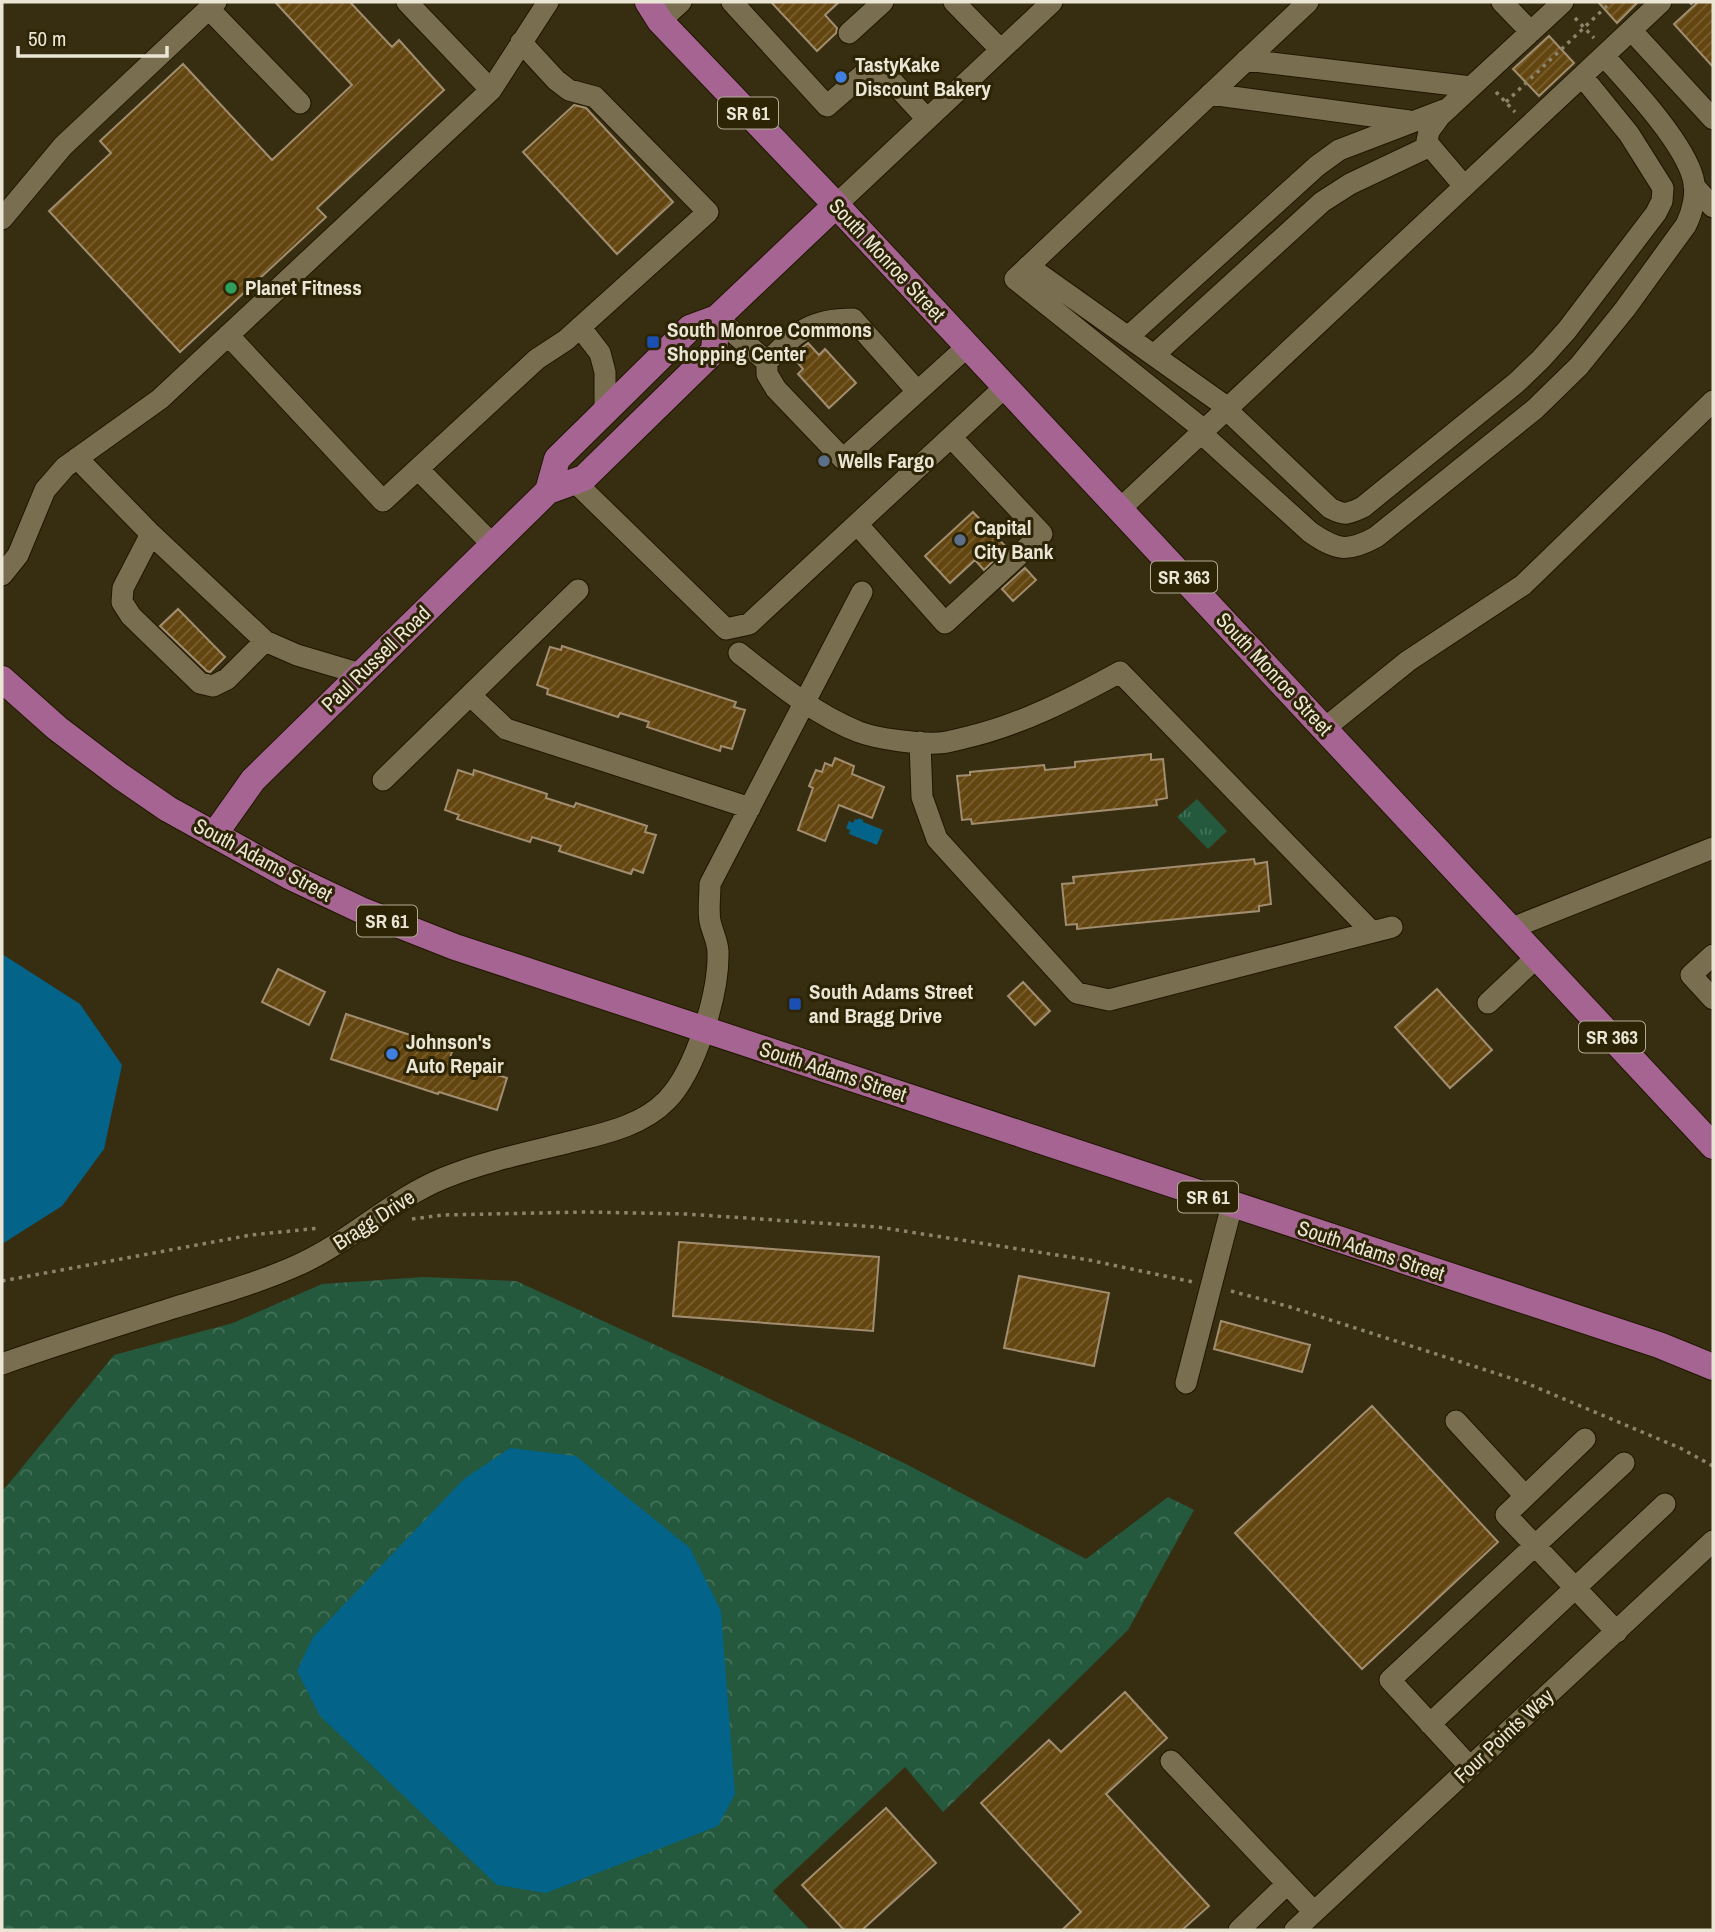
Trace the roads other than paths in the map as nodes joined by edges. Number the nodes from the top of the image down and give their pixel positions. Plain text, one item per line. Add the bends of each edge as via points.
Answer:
1 (407, 2) edge
2 (548, 2) edge
3 (634, 2) edge
4 (681, 2) edge
5 (732, 2) edge
6 (883, 2) edge
7 (954, 2) edge
8 (1052, 2) edge
9 (1308, 2) edge
10 (1502, 2) edge
11 (1661, 2) edge
12 (1562, 3) edge
13 (213, 5) edge
14 (654, 11) edge
15 (1631, 30) junction
16 (1531, 32) junction
17 (849, 33) dead end
18 (521, 42) junction
19 (1001, 50) junction
20 (1605, 54) junction
21 (1246, 60) junction
22 (1582, 76) junction
23 (1477, 82) junction
24 (491, 90) junction
25 (1210, 94) junction
26 (300, 103) dead end
27 (1448, 108) junction
28 (928, 118) junction
29 (1713, 119) edge
30 (1414, 121) junction
31 (1430, 146) junction
32 (1464, 186) junction
33 (1694, 186) junction
34 (836, 205) junction
35 (1713, 207) edge
36 (2, 219) edge
37 (1028, 266) junction
38 (717, 318) junction
39 (580, 327) junction
40 (228, 335) junction
41 (1128, 337) junction
42 (968, 346) junction
43 (1154, 355) junction
44 (767, 362) junction
45 (1006, 386) junction
46 (917, 391) junction
47 (1713, 401) edge
48 (1227, 408) junction
49 (605, 411) junction
50 (1202, 431) junction
51 (951, 437) junction
52 (77, 458) junction
53 (418, 469) junction
54 (574, 481) junction
55 (548, 491) junction
56 (1120, 509) junction
57 (857, 524) junction
58 (150, 534) junction
59 (493, 545) junction
60 (2, 575) edge
61 (578, 590) dead end
62 (862, 592) dead end
63 (265, 641) junction
64 (739, 653) dead end
65 (361, 674) junction
66 (2, 679) edge
67 (470, 695) junction
68 (804, 704) junction
69 (1325, 728) junction
70 (920, 742) junction
71 (383, 780) dead end
72 (750, 808) junction
73 (214, 835) junction
74 (1713, 848) edge
75 (1511, 928) junction
76 (1713, 955) edge
77 (1538, 957) junction
78 (1713, 999) edge
79 (1488, 1003) dead end
80 (703, 1029) junction
81 (1713, 1146) edge
82 (1232, 1205) junction
83 (2, 1364) edge
84 (1713, 1367) edge
85 (1186, 1383) dead end
86 (1456, 1421) dead end
87 (1585, 1439) dead end
88 (1624, 1463) dead end
89 (1525, 1496) junction
90 (1665, 1504) dead end
91 (1713, 1541) edge
92 (1535, 1546) junction
93 (1575, 1588) junction
94 (1617, 1632) junction
95 (1430, 1724) junction
96 (1171, 1761) dead end
97 (1470, 1767) junction
98 (1287, 1884) junction
99 (1314, 1912) junction
100 (1239, 1930) edge
101 (1295, 1930) edge

1 - 24 street
2 - 18 street
3 - 14 main road, South Monroe Street / SR 61
4 - 14 street
5 - 28 street via 827,106 866,72 892,82
6 - 17 street
7 - 19 street
8 - 19 street, Paul Russell Road
9 - 21 street
10 - 16 street
11 - 15 street
12 - 16 street
13 - 26 street
13 - 36 street via 63,146
14 - 34 main road, South Monroe Street / SR 61
15 - 20 street
15 - 29 street
16 - 23 street
18 - 24 street
18 - 39 street via 569,90 595,97 708,212
19 - 28 street, Paul Russell Road
20 - 22 street
20 - 33 street via 1674,141
21 - 23 street
21 - 25 street
22 - 32 street
22 - 48 street via 1636,145 1662,188 1662,201 1567,330 1516,383 1349,514 1330,508
23 - 27 street
24 - 40 street
25 - 30 street
25 - 37 street
27 - 30 street
27 - 31 street via 1429,131
28 - 34 street, Paul Russell Road
30 - 41 street via 1339,150 1317,166
31 - 32 street
31 - 43 street via 1322,202
32 - 48 street
33 - 35 street
33 - 50 street via 1686,225 1579,366 1525,417 1358,547 1327,543 1310,531
34 - 38 main road, Paul Russell Road
34 - 42 main road, South Monroe Street / SR 363
37 - 41 street
37 - 50 street via 1015,279
38 - 44 street
38 - 49 main road, Paul Russell Road via 690,328
38 - 54 main road, Paul Russell Road via 714,351 584,478
39 - 49 street via 600,352
39 - 53 street via 537,359
40 - 52 street via 160,399
40 - 53 street via 383,501
41 - 43 street
42 - 45 main road, South Monroe Street / SR 363
42 - 46 street
43 - 48 street
44 - 46 street via 796,333 833,319 853,319
44 - 46 street via 767,374 776,389 843,459
45 - 51 street
45 - 56 main road, South Monroe Street / SR 363
47 - 69 street via 1523,585 1408,661
48 - 50 street
49 - 55 main road, Paul Russell Road via 557,458
50 - 56 street
51 - 57 street
51 - 57 street via 1042,534 945,623
52 - 58 street
52 - 60 street via 45,490 18,555
53 - 59 street
54 - 55 main road, Paul Russell Road
54 - 57 street via 726,628 749,624
55 - 59 main road, Paul Russell Road
56 - 69 main road, South Monroe Street / SR 363
58 - 63 street
58 - 63 street via 123,588 122,602 200,684 213,686 228,680
59 - 65 main road, Paul Russell Road
61 - 67 street
62 - 68 street, Bragg Drive
63 - 65 street
64 - 68 street
65 - 73 main road, Paul Russell Road via 253,780
66 - 73 main road, South Adams Street via 57,729 120,776
67 - 71 street
67 - 72 street via 506,729
68 - 70 street via 860,732
68 - 72 street, Bragg Drive
69 - 75 main road, South Monroe Street / SR 363
70 - 70 street via 922,797 937,839 1077,993 1109,1000 1382,929 1120,672 983,734
72 - 80 street, Bragg Drive via 710,884 710,920 718,950 715,986
73 - 80 main road, South Adams Street / SR 61 via 372,915
74 - 75 street
75 - 77 main road, South Monroe Street / SR 363
76 - 78 street via 1691,975
77 - 79 street
77 - 81 main road, South Monroe Street / SR 363
80 - 82 main road, South Adams Street / SR 61
80 - 83 street, Bragg Drive via 679,1085 640,1120 441,1180 298,1265
82 - 84 main road, South Adams Street / SR 61 via 1659,1345
82 - 85 street
86 - 89 street
87 - 89 street
88 - 92 street
89 - 92 street via 1506,1515
90 - 93 street
91 - 94 street, Four Points Way
92 - 93 street
92 - 95 street via 1390,1680
93 - 94 street
93 - 95 street
94 - 97 street, Four Points Way
95 - 97 street
96 - 98 street
97 - 99 street, Four Points Way
98 - 99 street
98 - 100 street
99 - 101 street, Four Points Way

